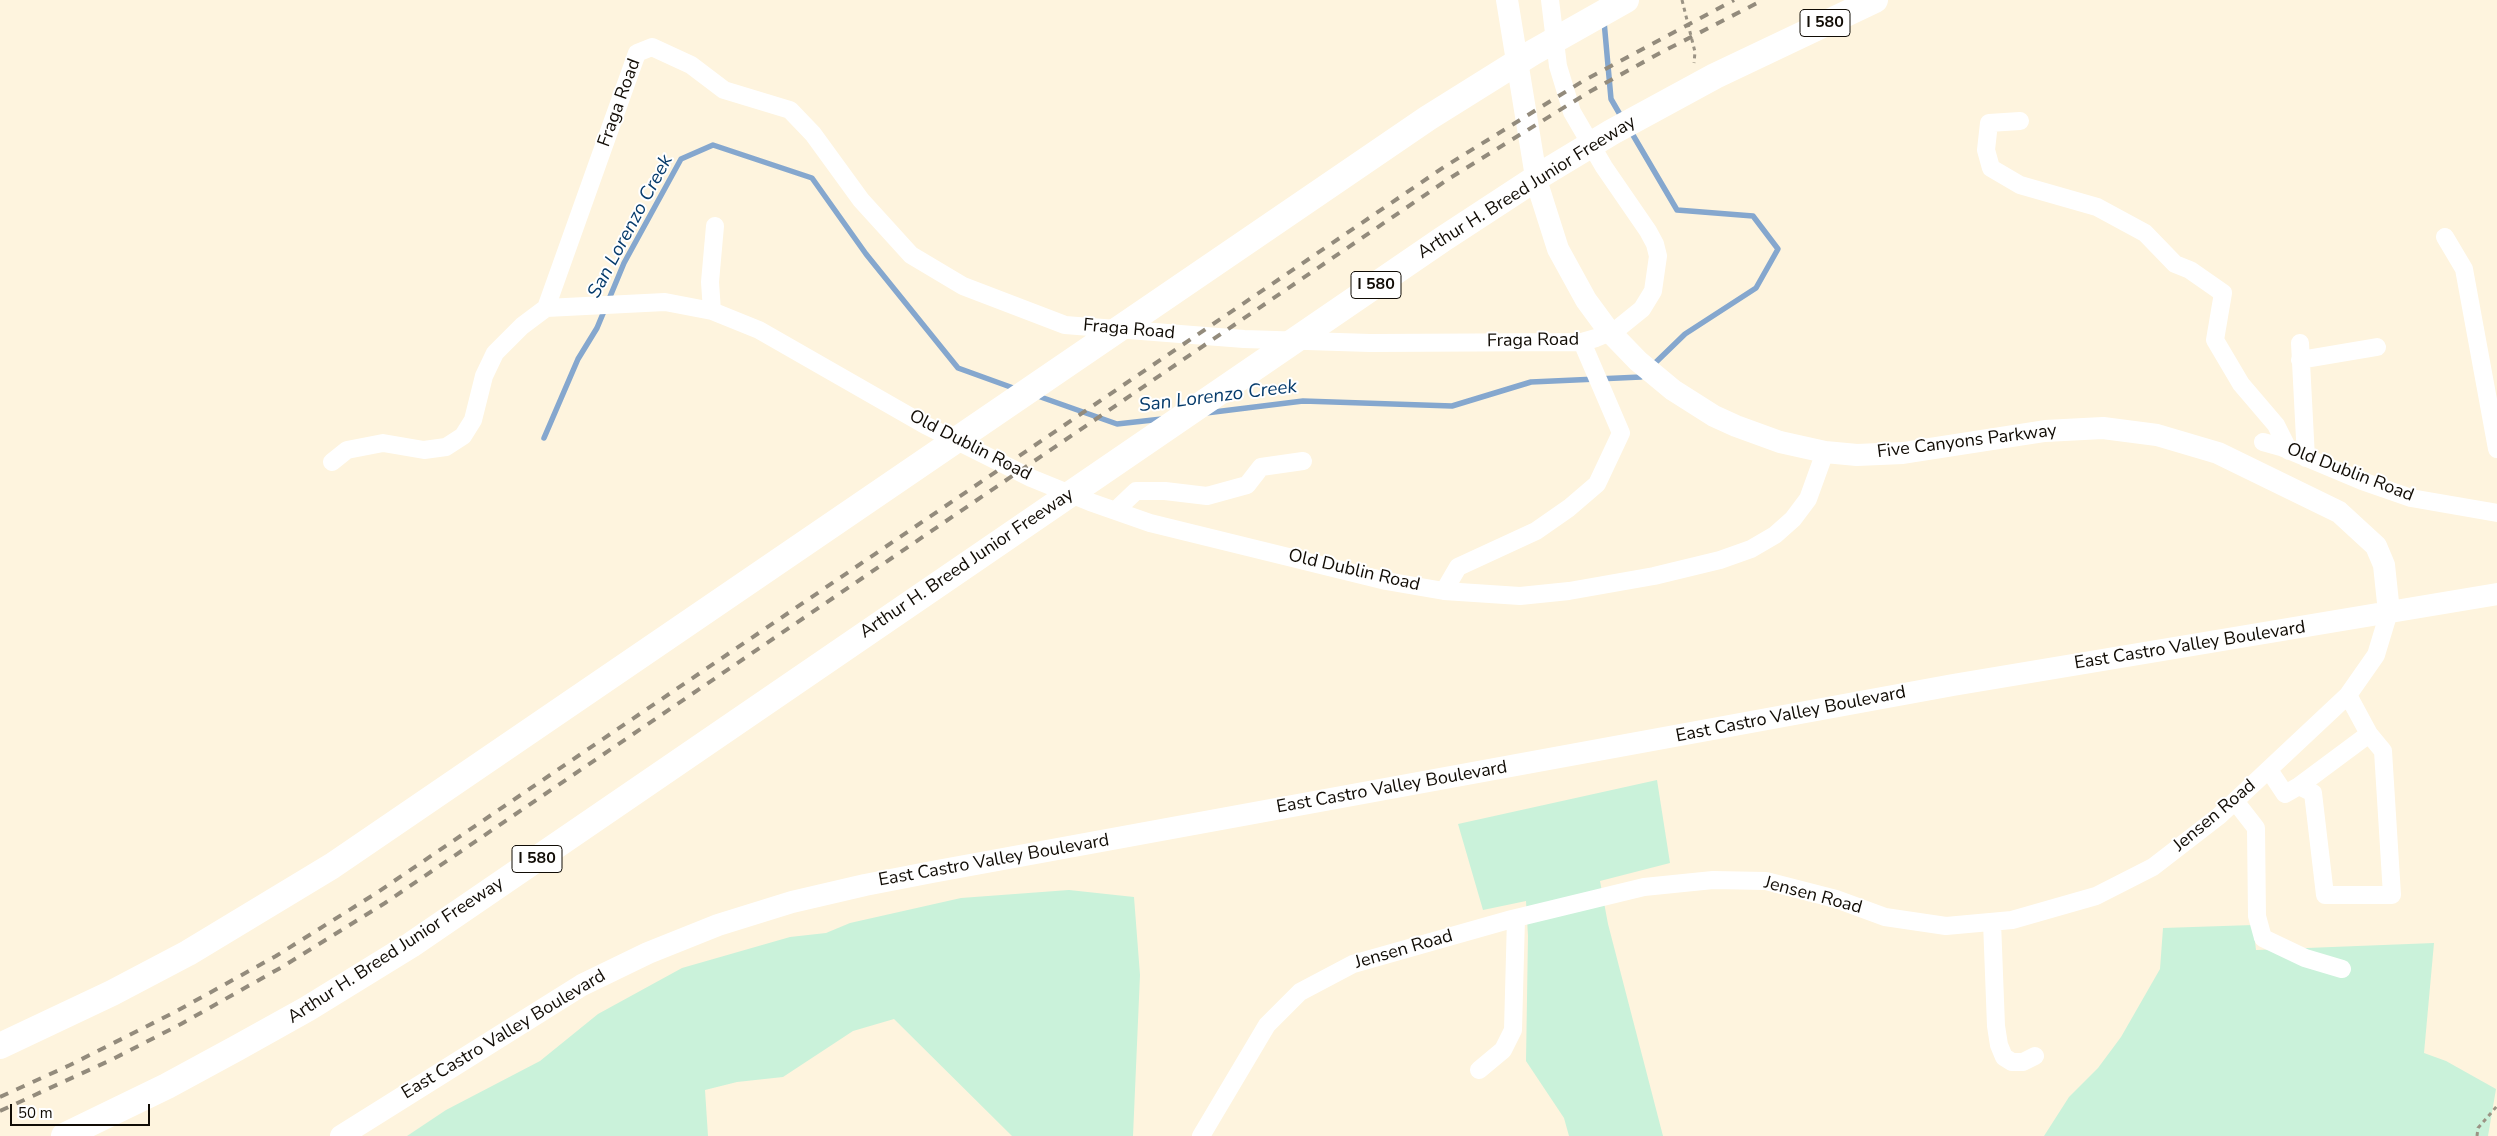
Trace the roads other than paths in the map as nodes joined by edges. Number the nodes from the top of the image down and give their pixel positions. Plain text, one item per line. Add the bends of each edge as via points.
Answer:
1 (1507, 0) edge
2 (1550, 0) edge
3 (1626, 0) edge
4 (1875, 0) edge
5 (2020, 121) dead end
6 (715, 226) dead end
7 (2445, 237) dead end
8 (546, 308) junction
9 (712, 312) junction
10 (1582, 342) junction
11 (2377, 347) dead end
12 (2263, 442) dead end
13 (2497, 449) edge
14 (2289, 451) junction
15 (1825, 452) junction
16 (2306, 458) junction
17 (1303, 461) dead end
18 (332, 462) dead end
19 (1116, 510) junction
20 (2497, 513) edge
21 (1444, 591) junction
22 (2497, 594) edge
23 (2389, 612) junction
24 (2348, 695) junction
25 (2369, 734) junction
26 (2269, 770) junction
27 (2299, 786) junction
28 (2235, 801) junction
29 (1516, 918) junction
30 (1992, 922) junction
31 (2342, 969) dead end
32 (0, 1046) edge
33 (2035, 1056) dead end
34 (1479, 1070) dead end
35 (64, 1136) edge
36 (341, 1136) edge
37 (1201, 1136) edge

1 - 15 main road, Five Canyons Parkway via 1542,201 1556,242 1576,284 1596,314 1621,345 1673,390 1714,416 1802,448
2 - 10 street, Fraga Road via 1558,66 1572,112 1604,167 1648,231 1658,256 1653,291 1642,309 1616,330
3 - 32 highway via 1480,85 1227,254 425,805 300,887 156,970
4 - 35 highway, Arthur H. Breed Junior Freeway / I 580 via 1775,46 1647,113 1510,195 377,966 203,1067
5 - 14 street via 1988,122 1986,150 1991,168 2020,185 2098,207 2145,233 2175,264 2190,270 2223,293 2215,340 2242,384 2276,425
6 - 9 street via 710,282
7 - 13 street via 2464,269
8 - 9 street, Old Dublin Road via 665,302
8 - 10 street, Fraga Road via 637,53 652,47 691,65 724,90 790,110 813,134 861,200 911,255 963,286 1066,324 1244,339 1370,344
8 - 18 street via 495,353 484,376 472,420 463,436 446,447 424,450 383,443 347,450
9 - 19 street, Old Dublin Road via 759,330 925,424 1031,478
10 - 21 street via 1620,433 1597,484 1536,531 1458,567
11 - 16 street via 2300,352
12 - 14 street, Old Dublin Road
14 - 16 street, Old Dublin Road
15 - 21 street, Old Dublin Road via 1808,499 1793,519 1751,550 1654,576 1578,590 1520,596
15 - 23 main road, Five Canyons Parkway via 1903,453 2045,431 2103,428 2158,435 2218,453 2339,512 2376,546 2384,565
16 - 20 street, Old Dublin Road via 2411,498
17 - 19 street via 1261,467 1247,486 1207,496 1136,491
19 - 21 street, Old Dublin Road via 1150,523 1386,581
22 - 23 main road, East Castro Valley Boulevard
23 - 24 street, Jensen Road via 2376,655
23 - 36 main road, East Castro Valley Boulevard via 1953,685 932,872 792,902 718,925 648,953 582,985
24 - 25 street
24 - 26 street, Jensen Road
25 - 27 street
25 - 27 street via 2383,751 2392,895 2325,894 2313,793
26 - 27 street via 2285,794
26 - 28 street, Jensen Road
28 - 30 street, Jensen Road via 2154,867 2096,896 2012,920
28 - 31 street via 2256,828 2257,916 2263,938 2306,958
29 - 30 street, Jensen Road via 1644,887 1713,880 1766,882 1836,899 1885,917 1946,926
29 - 34 street via 1513,1030 1504,1050
29 - 37 street, Jensen Road via 1353,964 1300,992 1267,1025
30 - 33 street via 1999,1046 2004,1057 2012,1062 2023,1062

